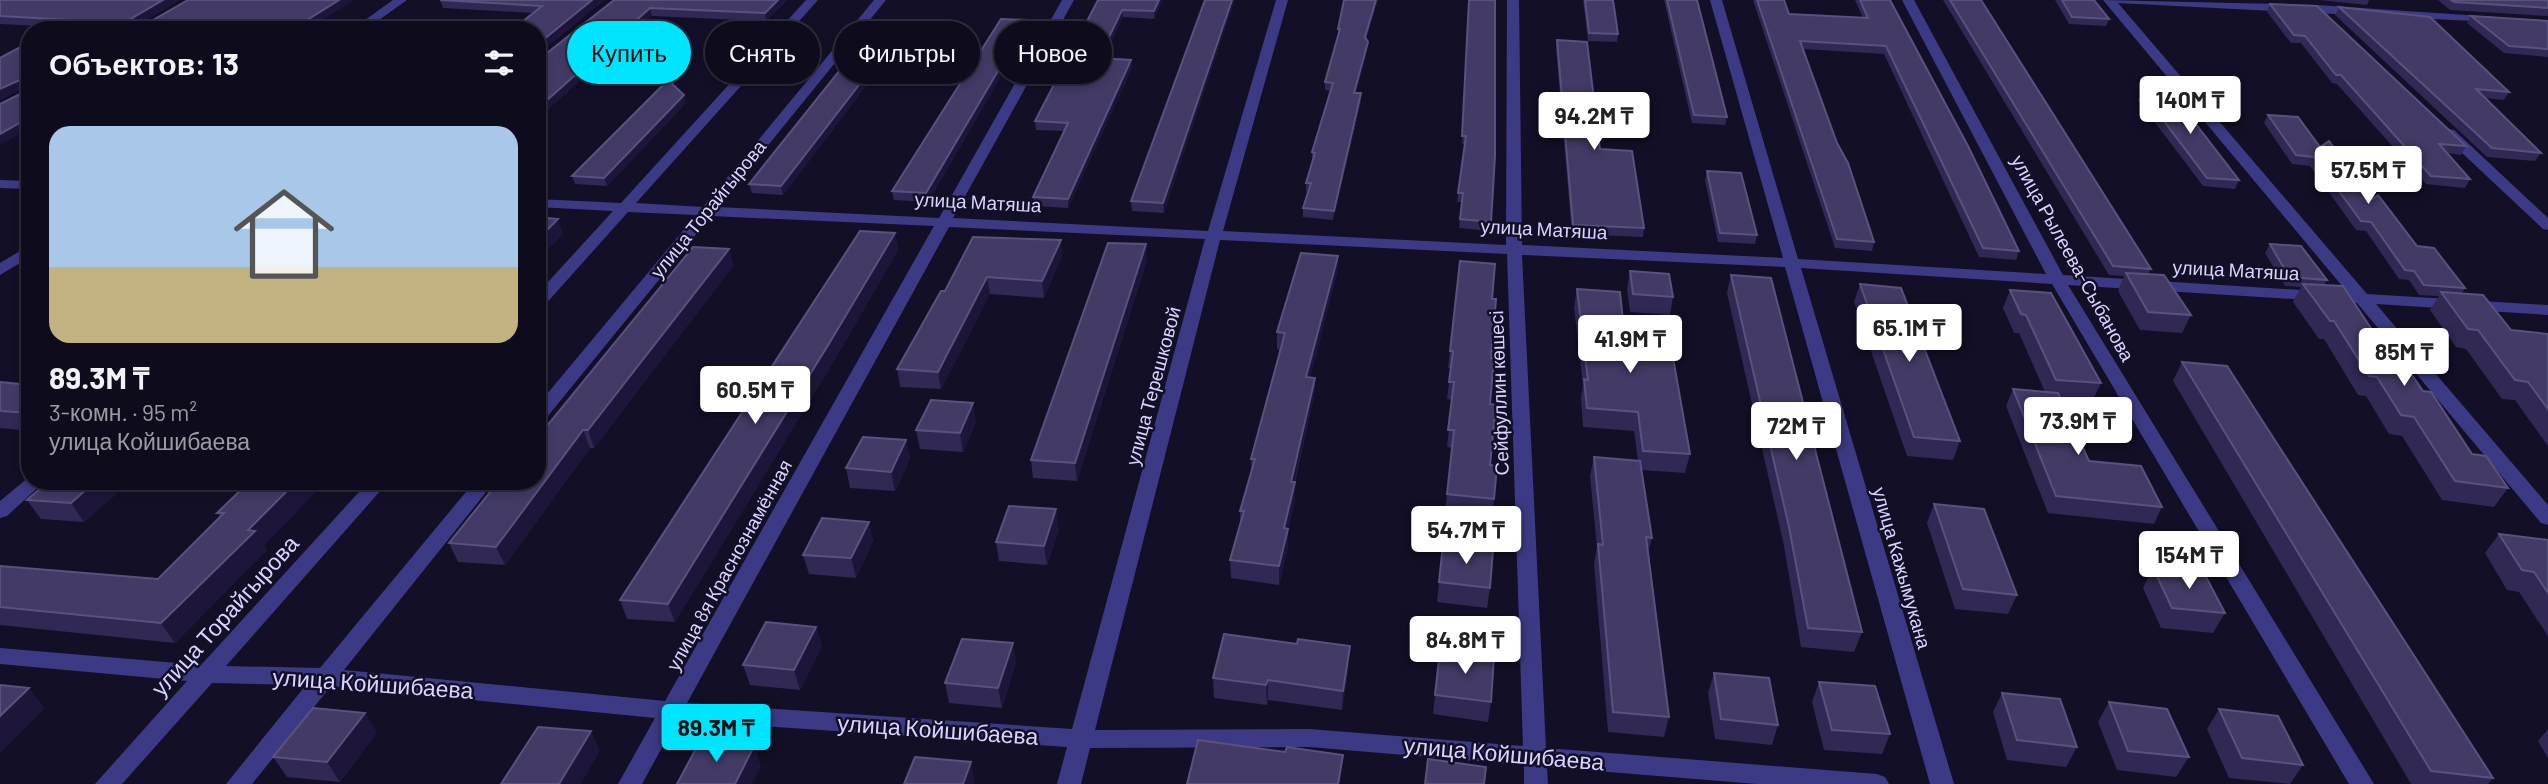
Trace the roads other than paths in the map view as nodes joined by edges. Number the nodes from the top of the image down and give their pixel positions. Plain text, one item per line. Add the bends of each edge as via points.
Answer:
1 (401, 0) edge
2 (812, 0) edge
3 (880, 0) edge
4 (1069, 0) edge
5 (1282, 0) edge
6 (1513, 0) edge
7 (1716, 0) edge
8 (1908, 0) edge
9 (2109, 0) edge
10 (2116, 0) edge
11 (2313, 4) edge
12 (2507, 20) edge
13 (370, 21) edge
14 (2337, 27) edge
15 (2437, 121) edge
16 (0, 184) edge
17 (21, 185) edge
18 (546, 204) edge
19 (623, 208) junction
20 (706, 211) junction
21 (945, 221) junction
22 (2548, 226) edge
23 (1214, 235) junction
24 (1514, 248) junction
25 (21, 256) edge
26 (1793, 263) junction
27 (0, 270) edge
28 (2058, 281) junction
29 (546, 294) edge
30 (2360, 298) junction
31 (2548, 310) edge
32 (546, 407) edge
33 (25, 490) edge
34 (372, 490) edge
35 (479, 490) edge
36 (0, 511) edge
37 (2548, 518) edge
38 (0, 656) edge
39 (209, 674) junction
40 (327, 677) junction
41 (671, 711) junction
42 (1082, 739) junction
43 (1535, 756) junction
44 (107, 784) edge
45 (237, 784) edge
46 (630, 784) edge
47 (1069, 784) edge
48 (1536, 784) edge
49 (1877, 784) edge
50 (1942, 784) edge
51 (2362, 784) edge

1 - 13 street
2 - 19 street
3 - 20 street, улица Торайгырова
4 - 21 street, улица 8я Краснознамённая
5 - 23 street, улица Терешковой
6 - 24 street, Сейфуллин көшесі
7 - 26 street, улица Кажымукана
8 - 28 street, улица Рылеева-Сыбанова
9 - 30 street
10 - 11 street
11 - 12 street
11 - 14 street
15 - 22 street
16 - 17 street
18 - 19 street, улица Матяша
19 - 20 street, улица Матяша
19 - 29 street
20 - 21 street, улица Матяша
20 - 32 street, улица Торайгырова
21 - 23 street, улица Матяша
21 - 41 street, улица 8я Краснознамённая
23 - 24 street, улица Матяша
23 - 42 street, улица Терешковой
24 - 26 street, улица Матяша
24 - 43 street, Сейфуллин көшесі
25 - 27 street
26 - 28 street, улица Матяша
26 - 50 street, улица Кажымукана
28 - 30 street, улица Матяша
28 - 51 street, улица Рылеева-Сыбанова
30 - 31 street, улица Матяша
30 - 37 street
33 - 36 street
34 - 39 street, улица Торайгырова
35 - 40 street
38 - 39 street, улица Койшибаева
39 - 40 street, улица Койшибаева
39 - 44 street, улица Торайгырова
40 - 41 street, улица Койшибаева
40 - 45 street
41 - 42 street, улица Койшибаева
41 - 46 street, улица 8я Краснознамённая
42 - 43 street, улица Койшибаева via 1309,738
42 - 47 street, улица Терешковой
43 - 48 street, Сейфуллин көшесі
43 - 49 street, улица Койшибаева

